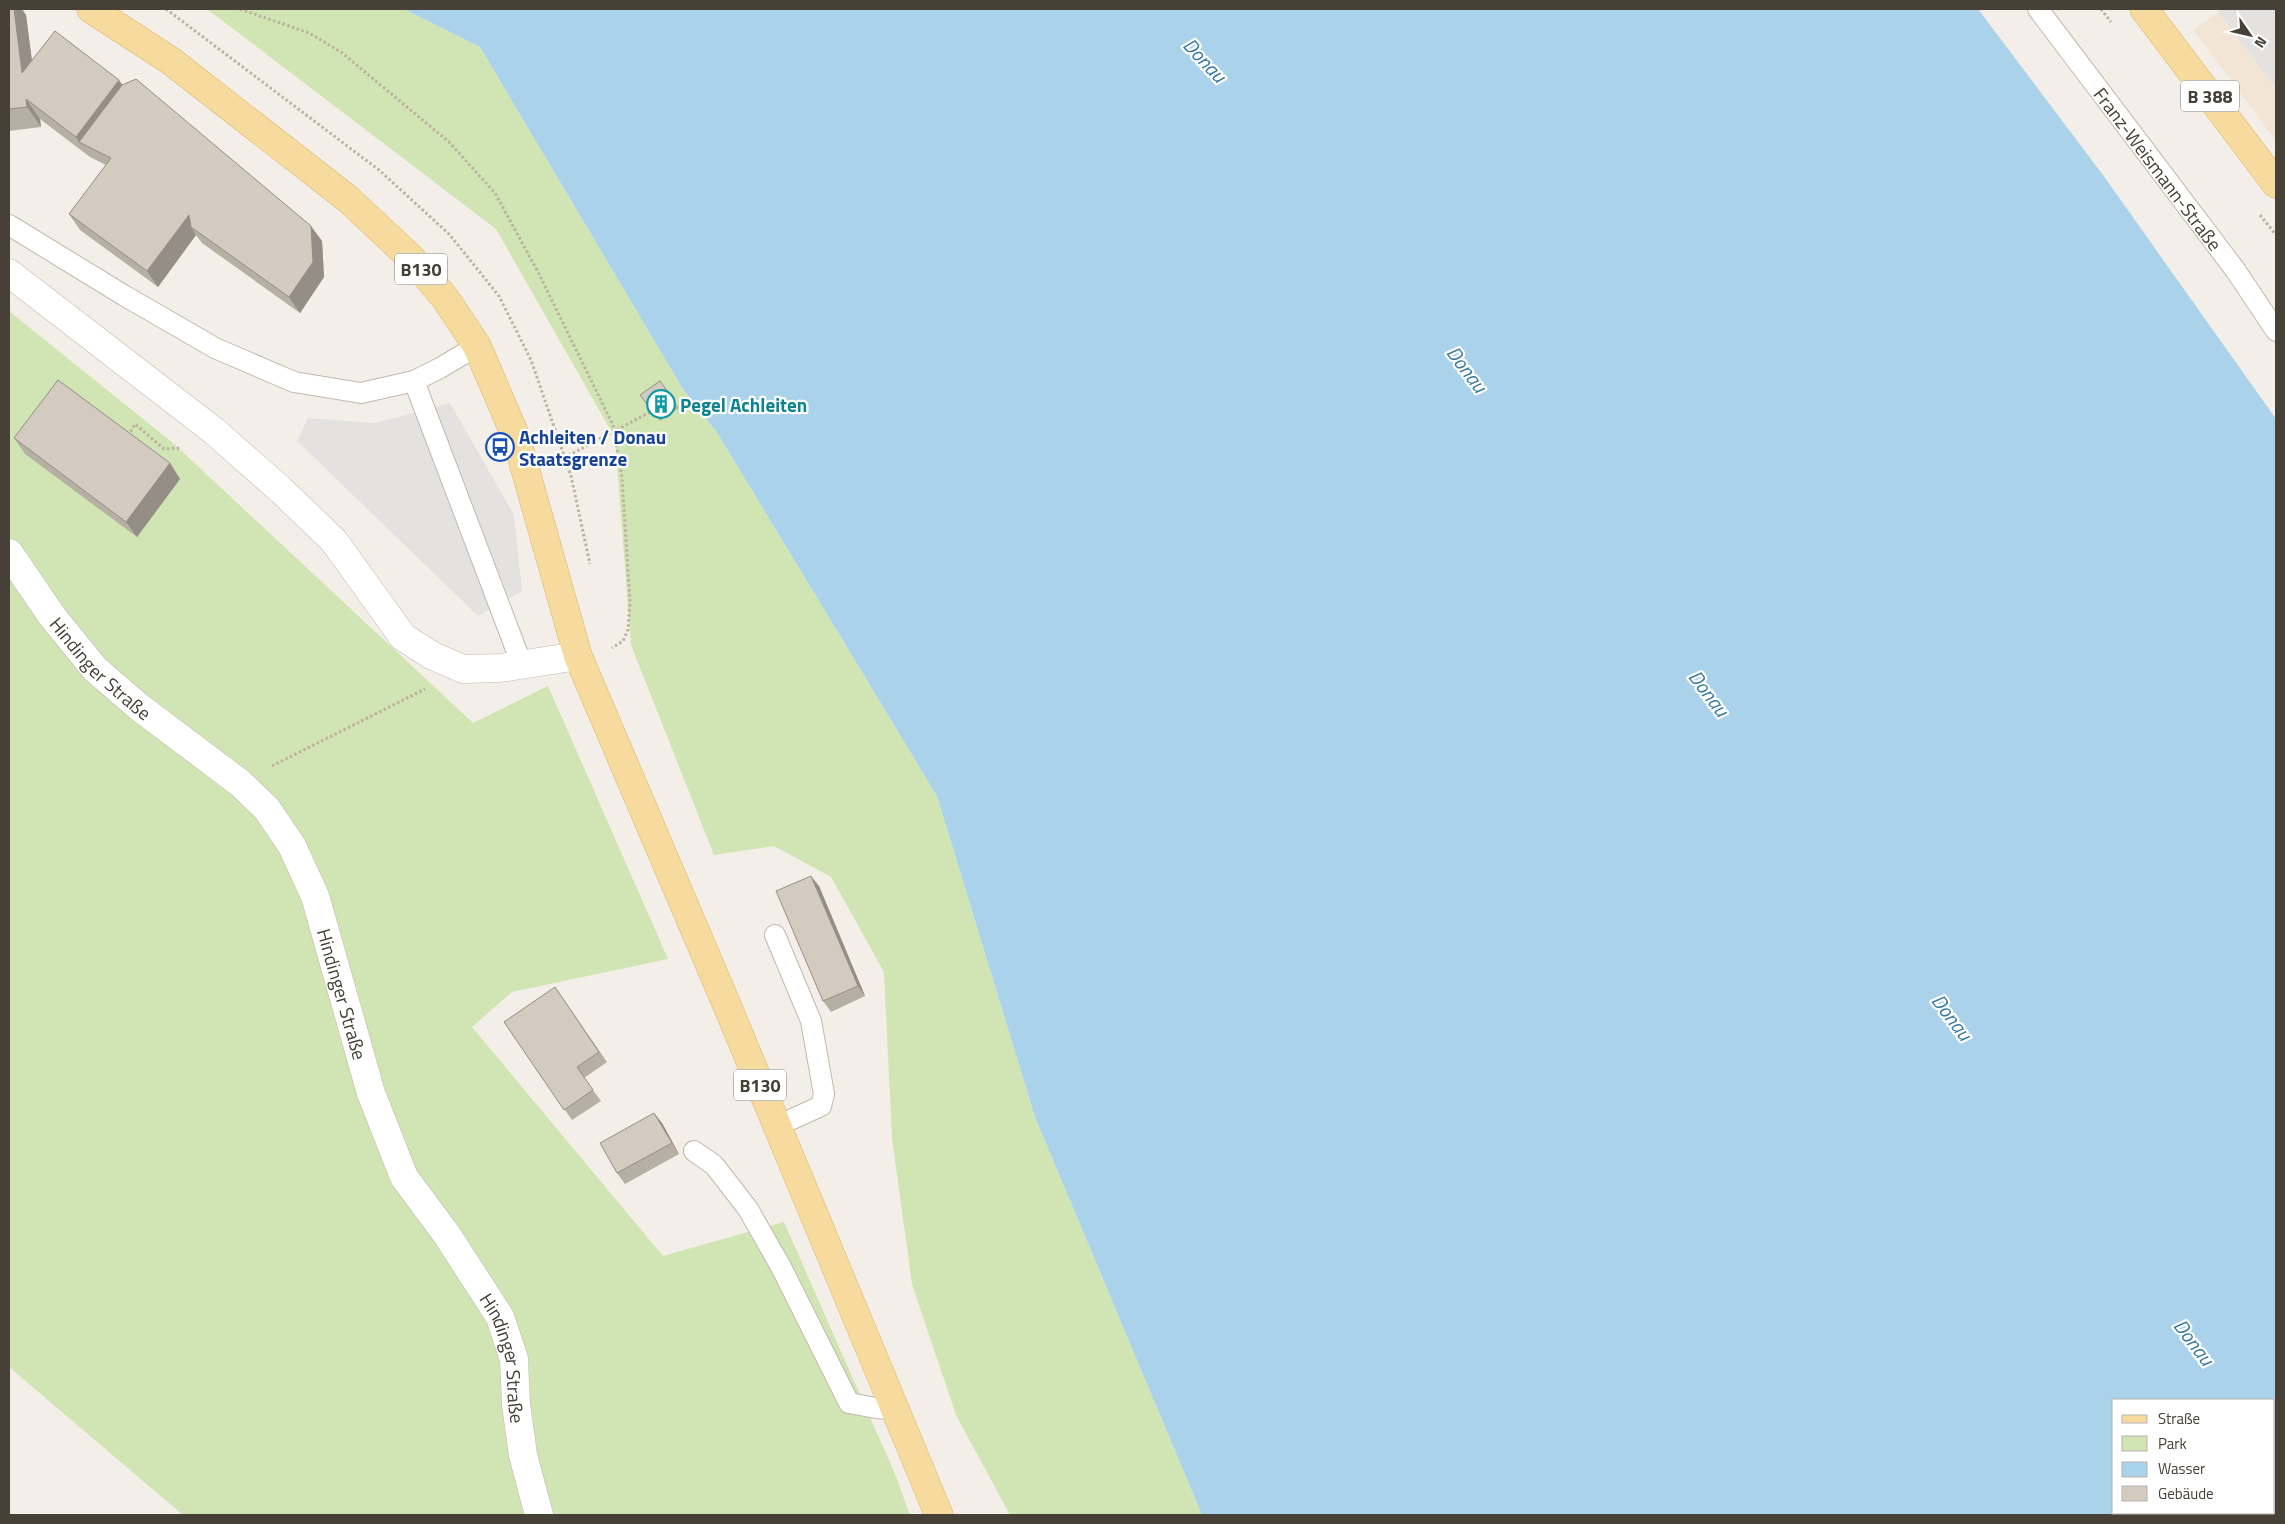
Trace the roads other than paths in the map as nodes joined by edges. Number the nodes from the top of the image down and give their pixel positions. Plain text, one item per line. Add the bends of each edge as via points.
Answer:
1 (91, 9) edge
2 (2038, 9) edge
3 (2144, 9) edge
4 (2276, 184) edge
5 (9, 225) edge
6 (9, 273) edge
7 (2276, 331) edge
8 (477, 346) junction
9 (414, 381) junction
10 (9, 553) edge
11 (578, 656) junction
12 (522, 665) junction
13 (775, 935) dead end
14 (777, 1126) junction
15 (694, 1151) dead end
16 (895, 1409) junction
17 (539, 1515) edge
18 (939, 1515) edge

1 - 8 main road, B130 via 171,61 348,199 412,259
2 - 7 lane, Franz-Weismann-Straße via 2236,271
3 - 4 main road, B 388
5 - 9 lane via 215,348 294,382 361,392
6 - 12 street via 221,437 282,491 334,541 403,637 432,656 464,669
8 - 9 lane
8 - 11 main road, B130 via 516,437
9 - 12 lane
10 - 17 street, Hindinger Straße via 52,616 95,669 139,707 240,783 267,809 292,846 316,896 371,1093 404,1177 447,1235 500,1318 514,1359 523,1455
11 - 12 street
11 - 14 main road, B130
13 - 14 lane via 811,1021 824,1094 821,1106
14 - 16 main road, B130
15 - 16 lane via 714,1165 748,1209 849,1403
16 - 18 main road, B130

